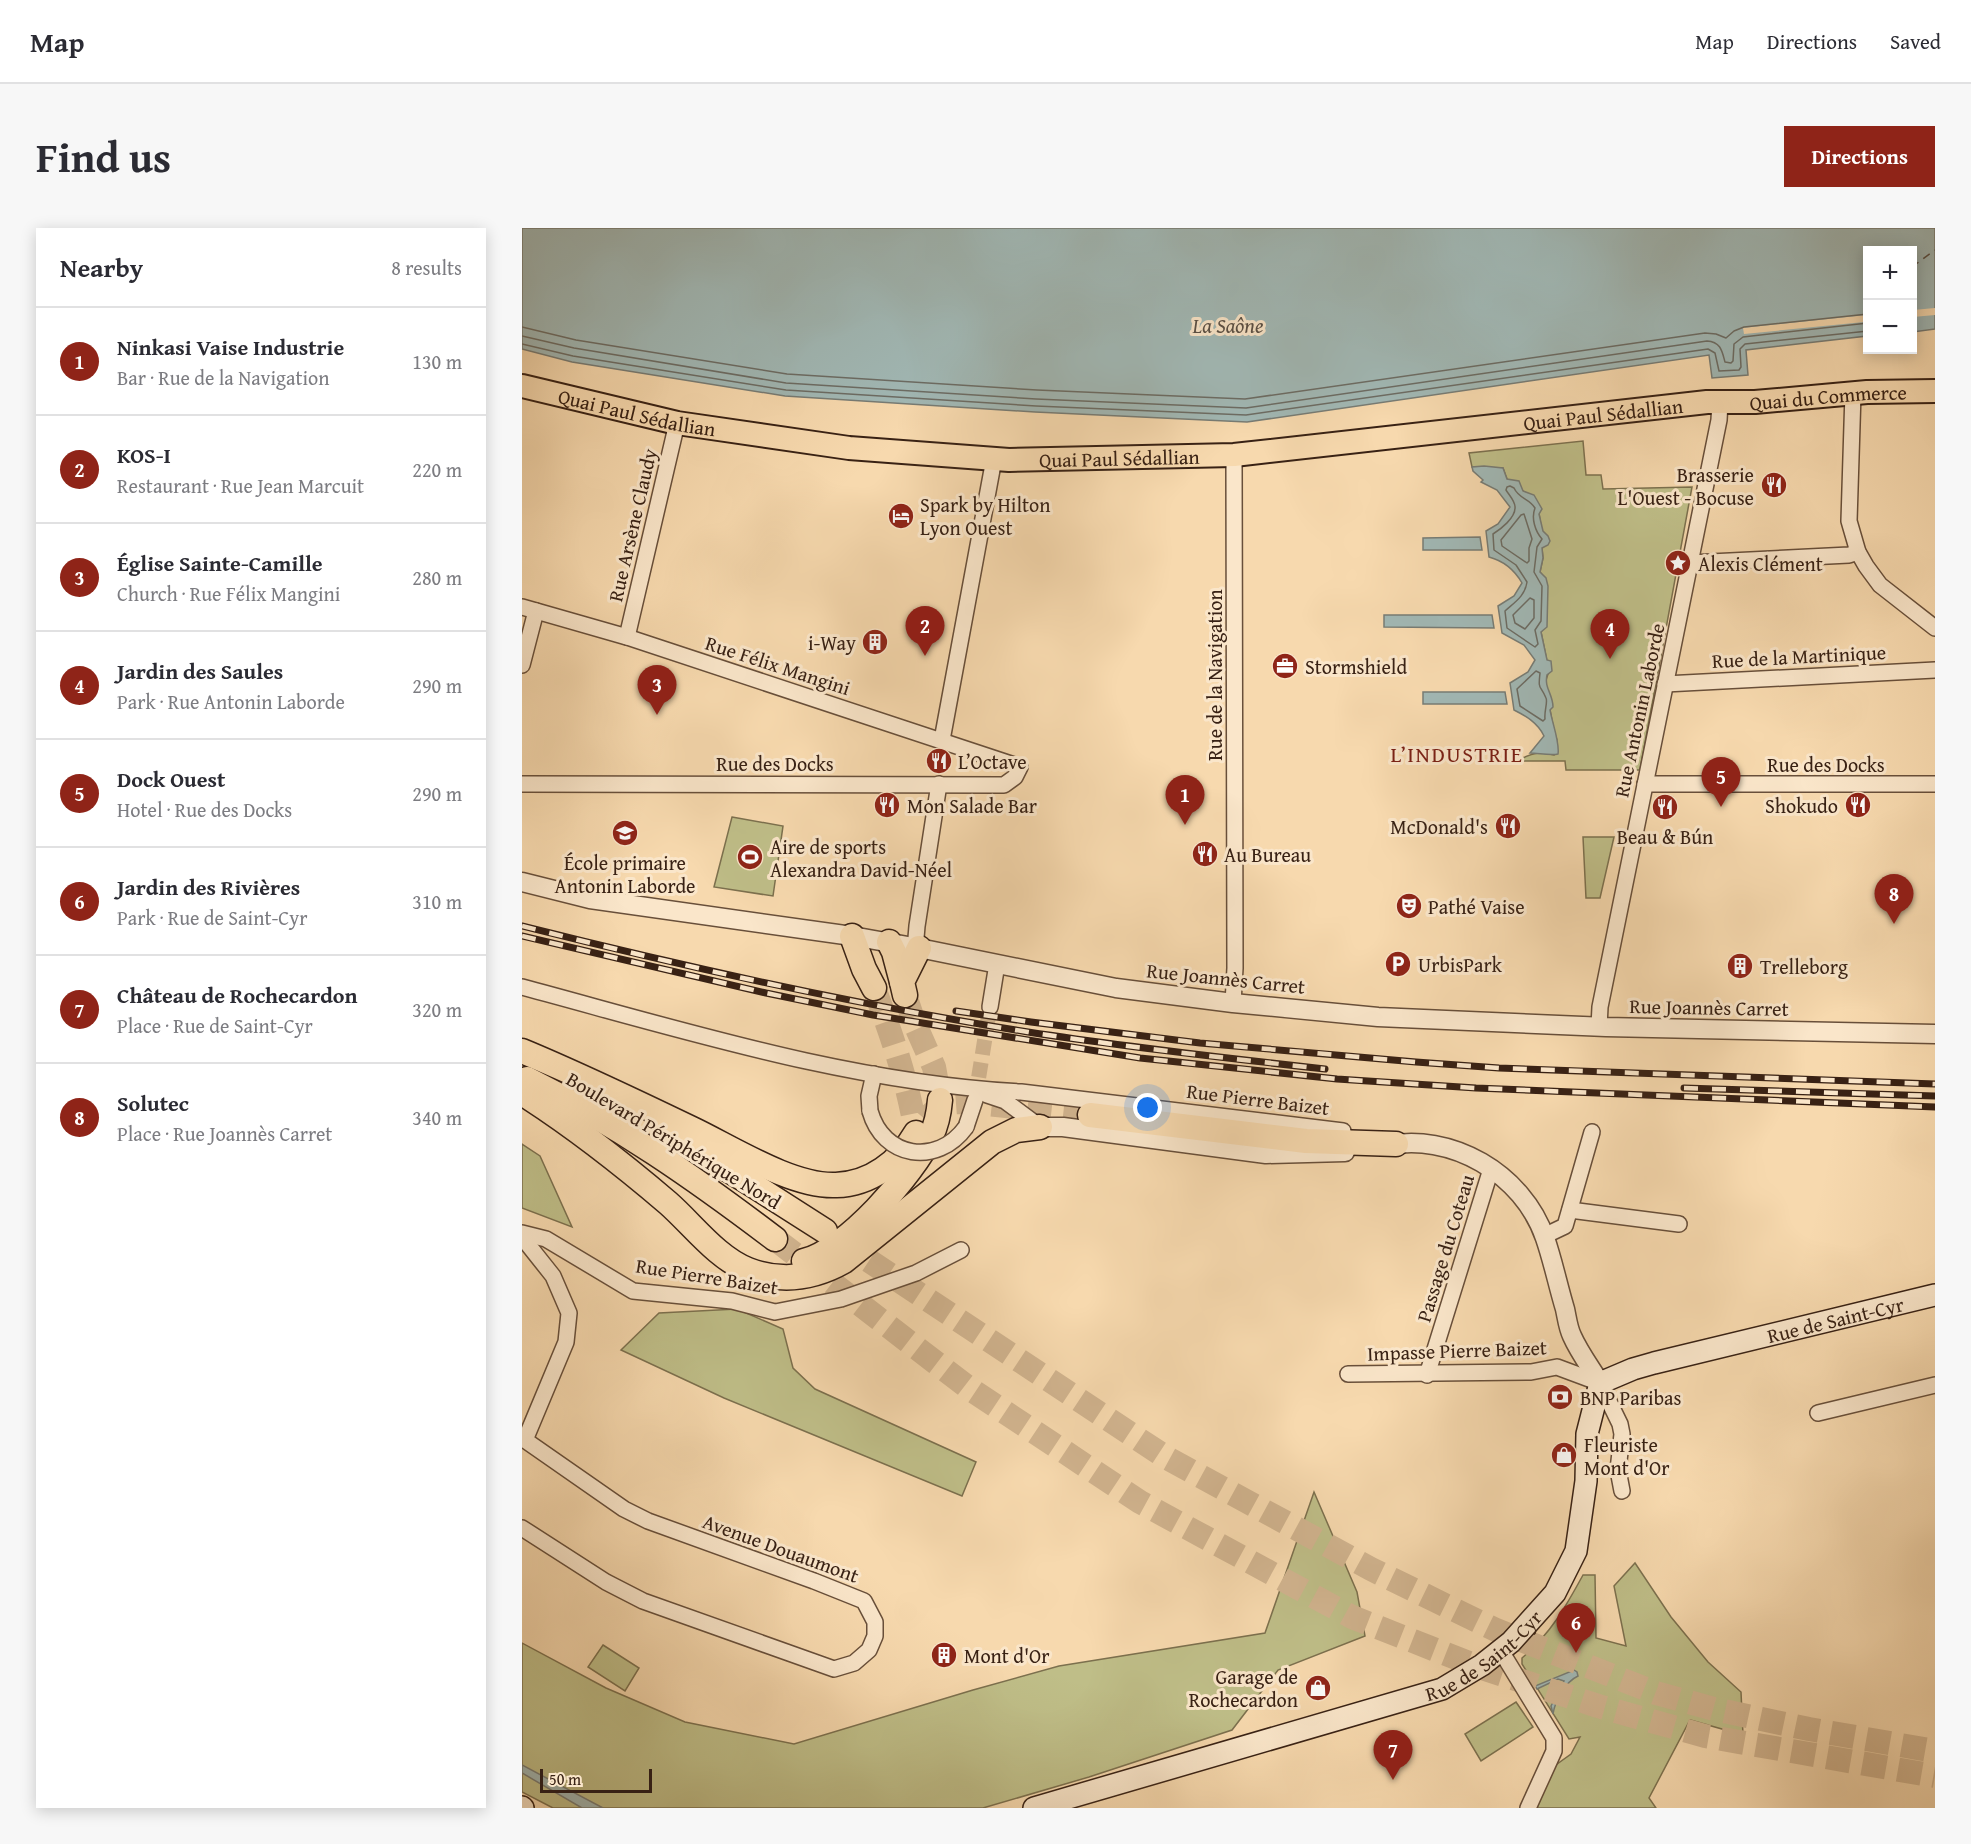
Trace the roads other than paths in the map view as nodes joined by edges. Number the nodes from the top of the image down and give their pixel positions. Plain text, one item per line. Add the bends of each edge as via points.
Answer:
1 (522, 386) edge
2 (1935, 392) edge
3 (1853, 393) junction
4 (1720, 402) junction
5 (677, 423) junction
6 (1234, 455) junction
7 (994, 459) junction
8 (1858, 552) junction
9 (1690, 563) junction
10 (529, 609) edge
11 (1935, 628) edge
12 (627, 637) junction
13 (522, 665) edge
14 (1935, 670) edge
15 (1665, 684) junction
16 (942, 740) junction
17 (1020, 767) joint
18 (522, 784) edge
19 (939, 784) junction
20 (1645, 784) junction
21 (1935, 784) edge
22 (522, 882) edge
23 (852, 936) junction
24 (889, 942) junction
25 (919, 948) junction
26 (997, 964) junction
27 (522, 987) edge
28 (874, 988) tunnel mouth
29 (1233, 1003) junction
30 (990, 1007) tunnel mouth
31 (1599, 1027) junction
32 (1935, 1034) edge
33 (522, 1052) edge
34 (874, 1074) junction
35 (522, 1077) edge
36 (522, 1093) edge
37 (972, 1094) junction
38 (940, 1100) tunnel mouth
39 (1090, 1115) tunnel mouth
40 (1040, 1126) junction
41 (1592, 1132) dead end
42 (916, 1133) tunnel mouth
43 (1396, 1144) junction
44 (1491, 1169) junction
45 (1570, 1210) junction
46 (682, 1215) junction
47 (1679, 1224) dead end
48 (825, 1231) tunnel mouth
49 (522, 1235) edge
50 (1544, 1236) junction
51 (776, 1239) tunnel mouth
52 (961, 1250) dead end
53 (1935, 1295) edge
54 (1348, 1374) dead end
55 (1428, 1375) junction
56 (1600, 1383) junction
57 (1935, 1385) edge
58 (1818, 1413) dead end
59 (523, 1439) edge
60 (1622, 1491) dead end
61 (522, 1528) edge
62 (1501, 1651) junction
63 (1034, 1808) edge
64 (1528, 1808) edge

1 - 5 main road, Quai Paul Sédallian
2 - 3 main road, Quai du Commerce
3 - 4 main road, Quai du Commerce
3 - 8 street via 1849,521
4 - 6 main road, Quai Paul Sédallian
4 - 9 street, Rue Antonin Laborde
5 - 7 main road, Quai Paul Sédallian via 849,448
5 - 12 street, Rue Arsène Claudy
6 - 7 main road, Quai Paul Sédallian
6 - 29 street, Rue de la Navigation
7 - 16 street
8 - 9 street
8 - 11 street via 1880,585
9 - 15 street, Rue Antonin Laborde
10 - 12 street, Rue Félix Mangini
10 - 13 street
12 - 16 street, Rue Félix Mangini
14 - 15 street, Rue de la Martinique
15 - 20 street, Rue Antonin Laborde
16 - 17 street, Rue Félix Mangini
17 - 19 street, Rue des Docks via 1004,785
18 - 19 street, Rue des Docks
19 - 25 street via 917,926
20 - 21 street, Rue des Docks
20 - 31 street, Rue Antonin Laborde
22 - 23 street, Rue Joannès Carret via 608,902
23 - 24 street, Rue Joannès Carret
23 - 28 highway
24 - 25 street, Rue Joannès Carret
24 - 25 highway via 904,989
25 - 26 street, Rue Joannès Carret
26 - 29 street, Rue Joannès Carret via 1116,988
26 - 30 street
27 - 34 street, Rue Pierre Baizet via 739,1046
29 - 31 street, Rue Joannès Carret via 1378,1017
31 - 32 street, Rue Joannès Carret
33 - 42 highway via 787,1175 818,1184 857,1182 877,1173 898,1158
33 - 48 highway, Boulevard Périphérique Nord via 651,1123
34 - 37 street, Rue Pierre Baizet
34 - 37 street, bridge via 869,1096 875,1125 883,1136 906,1151 939,1149 956,1138 966,1127
35 - 51 highway, Boulevard Périphérique Nord via 644,1145
36 - 46 highway via 591,1140
37 - 40 street, Rue Pierre Baizet via 1005,1101
37 - 43 street, Rue Pierre Baizet via 1021,1092 1365,1134
38 - 46 highway via 931,1138 905,1177 849,1236 818,1257 791,1263 762,1261 730,1247
39 - 43 highway via 1306,1141
40 - 43 street, Rue Pierre Baizet via 1266,1154 1363,1151
40 - 46 highway via 1016,1130 986,1146 844,1261 809,1276 777,1277 746,1269 720,1252
41 - 45 street
43 - 44 street, Rue Pierre Baizet via 1439,1146 1475,1158
44 - 50 street, Rue Pierre Baizet via 1506,1179 1527,1205
44 - 55 street, Passage du Coteau
45 - 47 street
45 - 50 street via 1565,1226
49 - 52 street, Rue Pierre Baizet via 546,1239 633,1292 732,1301 775,1312 841,1299 916,1273
49 - 59 street, Avenue Douaumont via 553,1276 569,1313 566,1342
50 - 56 street, Rue Pierre Baizet via 1571,1335
53 - 56 main road, Rue de Saint-Cyr via 1663,1361
54 - 55 street, Impasse Pierre Baizet
55 - 56 street, Impasse Pierre Baizet via 1557,1368
56 - 60 street via 1620,1424 1618,1470
56 - 62 main road, Rue de Saint-Cyr via 1587,1434 1586,1481 1576,1551 1555,1593
57 - 58 street
59 - 61 street, Avenue Douaumont via 624,1509 648,1521 864,1601 875,1622 875,1636 868,1650 854,1663 834,1669 643,1601
62 - 63 main road, Rue de Saint-Cyr via 1472,1672 1421,1697
62 - 64 street via 1554,1738 1554,1751

